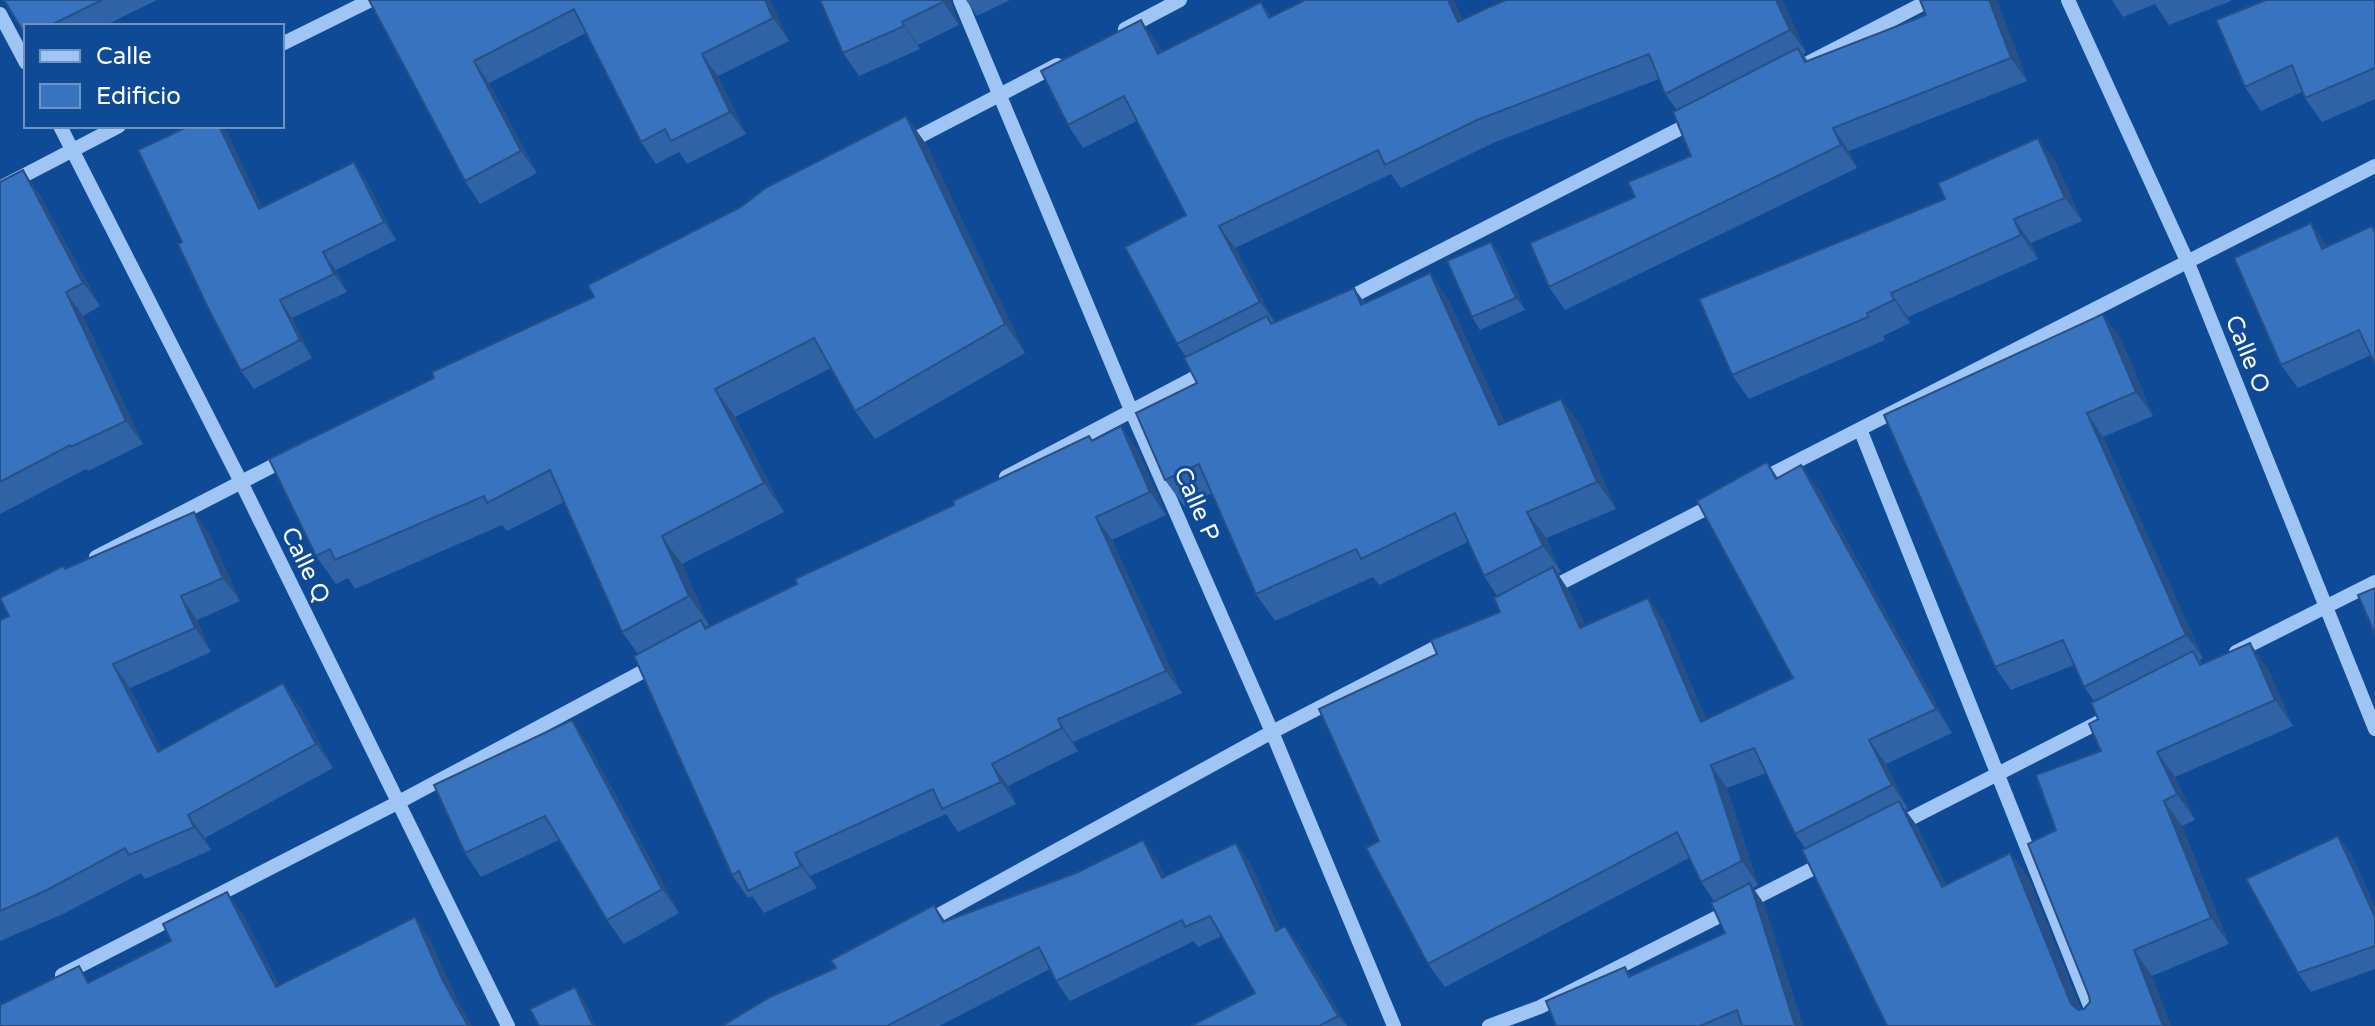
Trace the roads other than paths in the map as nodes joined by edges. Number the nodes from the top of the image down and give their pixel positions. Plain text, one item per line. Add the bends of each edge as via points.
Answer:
1 (371, 0) edge
2 (960, 0) edge
3 (1180, 0) edge
4 (1930, 0) edge
5 (2068, 0) edge
6 (0, 14) edge
7 (1112, 36) edge
8 (284, 43) edge
9 (1070, 58) edge
10 (24, 59) edge
11 (1790, 72) edge
12 (1002, 94) junction
13 (1706, 115) edge
14 (61, 128) edge
15 (115, 128) edge
16 (72, 150) junction
17 (889, 152) edge
18 (2375, 166) edge
19 (0, 188) edge
20 (2188, 263) junction
21 (1328, 309) edge
22 (1229, 359) edge
23 (1131, 410) junction
24 (1860, 429) junction
25 (297, 453) edge
26 (241, 482) junction
27 (993, 484) edge
28 (1748, 486) edge
29 (1734, 494) edge
30 (85, 562) edge
31 (2375, 582) edge
32 (1538, 595) edge
33 (2326, 605) junction
34 (1468, 631) edge
35 (674, 655) edge
36 (2217, 661) edge
37 (2121, 711) edge
38 (2375, 729) edge
39 (1272, 732) junction
40 (1999, 774) junction
41 (397, 803) junction
42 (1887, 830) edge
43 (1846, 852) edge
44 (915, 928) edge
45 (43, 984) edge
46 (508, 1026) edge
47 (1394, 1026) edge
48 (1489, 1026) edge
49 (2098, 1026) edge

1 - 8 street
2 - 12 street, Calle P
3 - 7 street
4 - 11 street
5 - 20 street, Calle O
6 - 10 street
9 - 12 street
12 - 17 street
12 - 23 street, Calle P
13 - 21 street
14 - 16 street, Calle Q
15 - 16 street
16 - 19 street
16 - 26 street, Calle Q
18 - 20 street
20 - 24 street
20 - 33 street, Calle O
22 - 23 street
23 - 27 street
23 - 39 street, Calle P
24 - 28 street
24 - 40 street
25 - 26 street
26 - 30 street
26 - 41 street, Calle Q
29 - 32 street
31 - 33 street
33 - 36 street
33 - 38 street, Calle O
34 - 39 street
35 - 41 street
37 - 40 street
39 - 44 street
39 - 47 street, Calle P
40 - 42 street
40 - 49 street
41 - 45 street
41 - 46 street, Calle Q
43 - 48 street via 1540,1007

